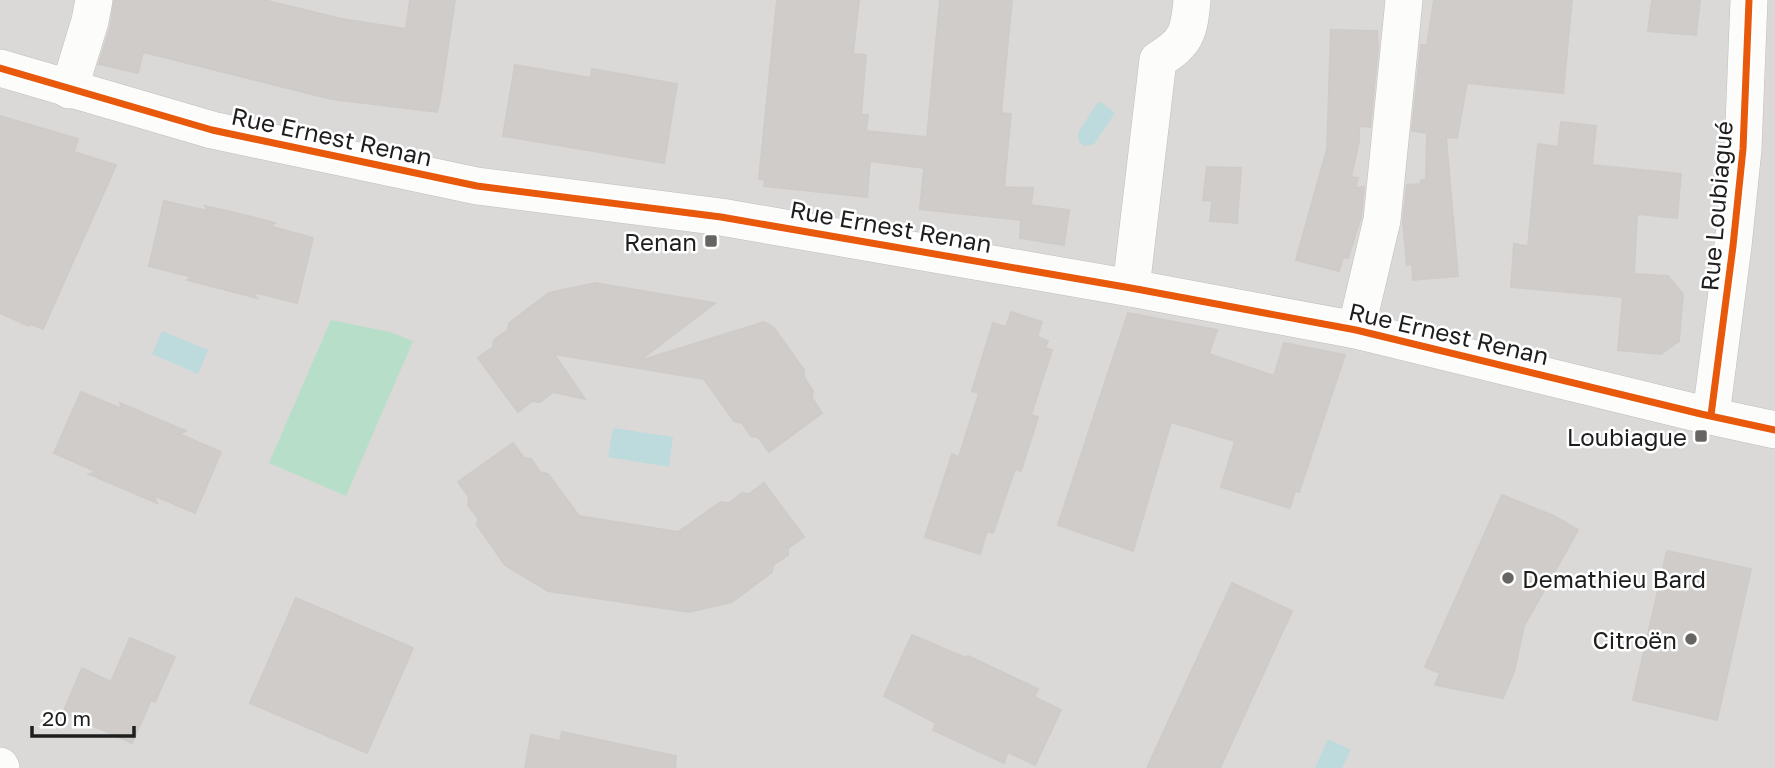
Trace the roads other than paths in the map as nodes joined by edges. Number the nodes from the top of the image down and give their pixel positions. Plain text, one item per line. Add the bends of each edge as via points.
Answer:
1 (94, 0) edge
2 (1192, 0) edge
3 (1404, 0) edge
4 (1749, 0) edge
5 (0, 68) edge
6 (69, 90) junction
7 (1131, 288) junction
8 (1356, 330) junction
9 (1711, 415) junction
10 (1775, 430) edge

1 - 6 street
2 - 7 street via 1189,30 1175,50 1158,60
3 - 8 street via 1382,220
4 - 9 street, Rue Loubiagué via 1743,149
5 - 6 street, Rue Ernest Renan
6 - 7 street, Rue Ernest Renan via 212,130 477,186 721,217
7 - 8 street, Rue Ernest Renan
8 - 9 street, Rue Ernest Renan
9 - 10 street, Rue Ernest Renan

